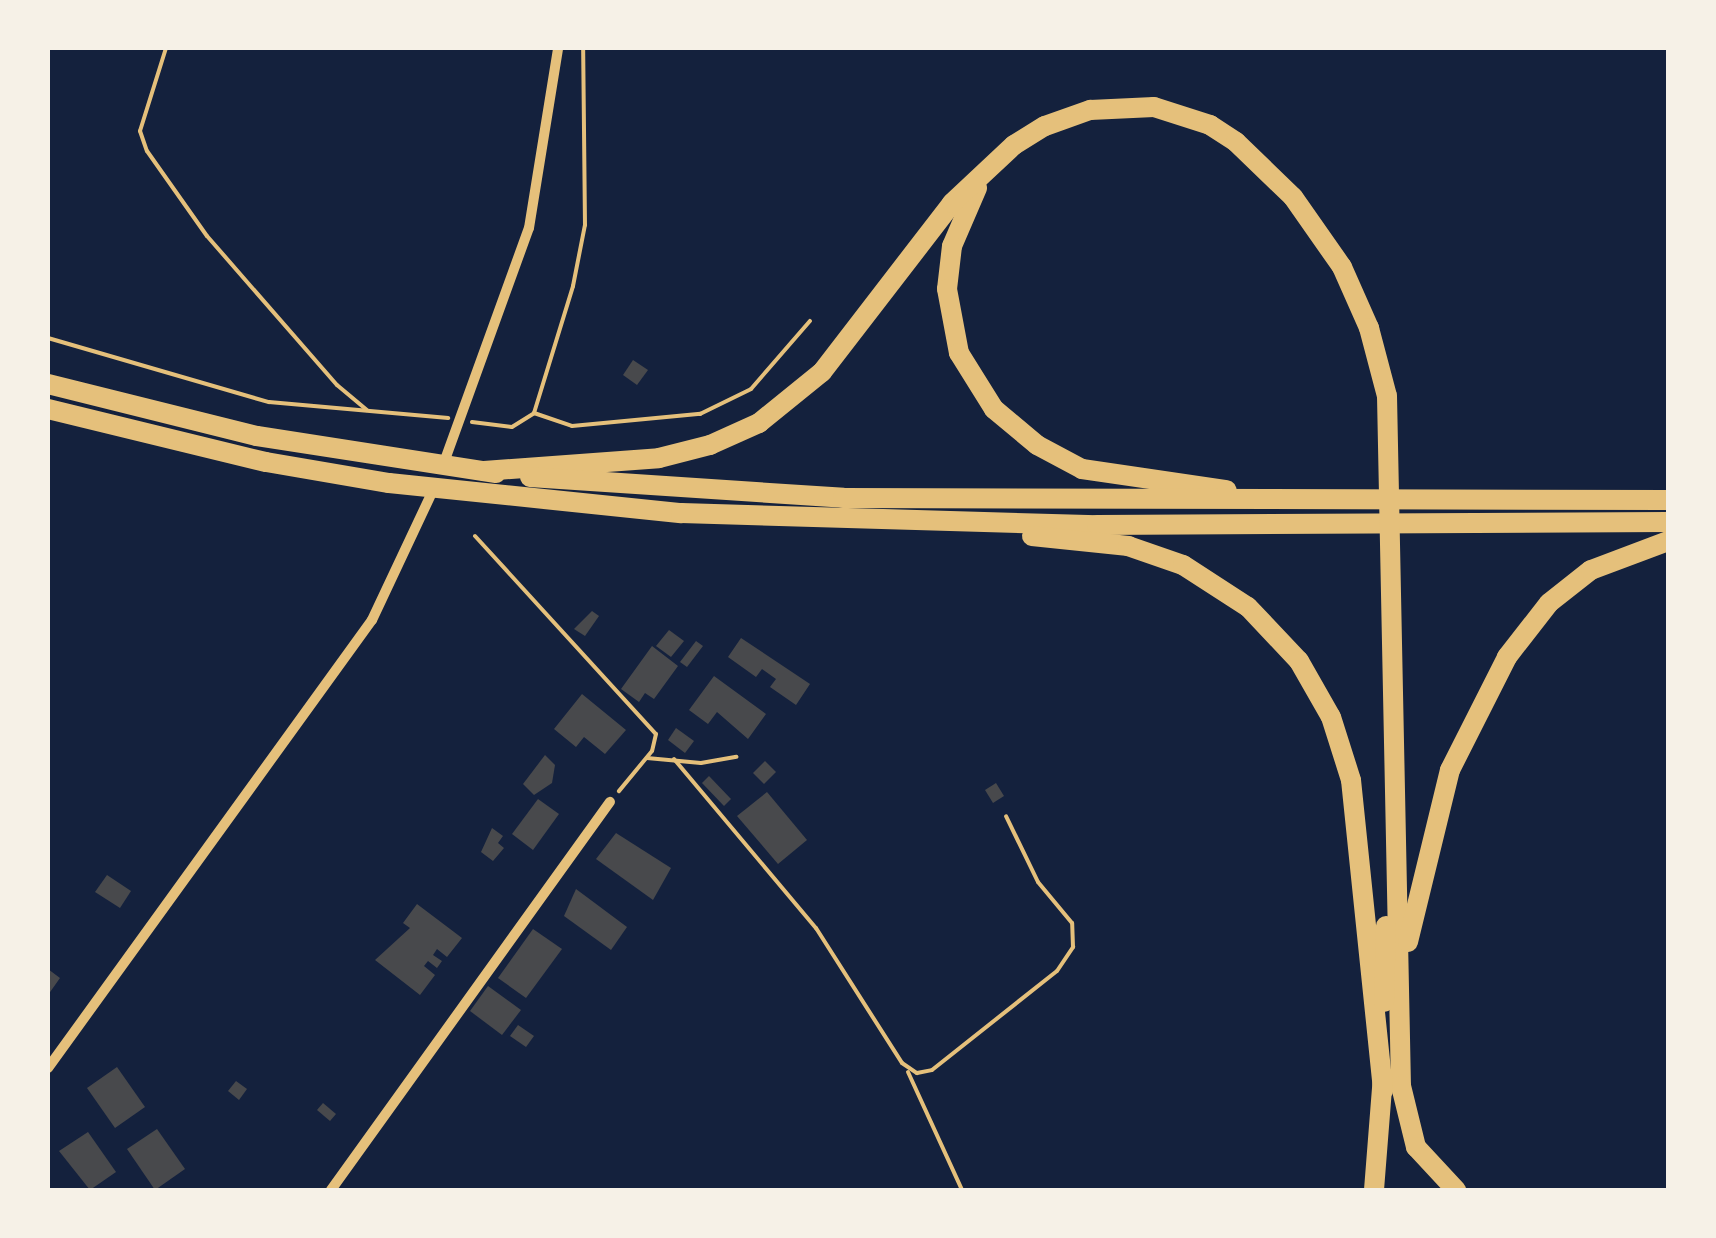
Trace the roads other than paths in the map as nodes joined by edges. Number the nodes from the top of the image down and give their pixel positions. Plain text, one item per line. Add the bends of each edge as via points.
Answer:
1 (558, 48) edge
2 (989, 169) junction
3 (48, 384) edge
4 (48, 409) edge
5 (484, 472) junction
6 (1668, 500) edge
7 (1342, 501) junction
8 (1668, 522) edge
9 (916, 523) junction
10 (1668, 541) edge
11 (1393, 790) junction
12 (610, 802) road end
13 (1402, 989) junction
14 (48, 1068) edge
15 (1383, 1090) junction
16 (331, 1190) edge
17 (1374, 1190) edge
18 (1456, 1190) edge

1 - 14 street via 529,228 402,568 372,620
2 - 5 highway via 952,204 822,372 759,423 710,446 659,458
2 - 7 highway via 958,227 948,289 959,353 994,409 1037,446 1102,475
2 - 11 highway via 1024,138 1090,110 1154,107 1222,133 1276,178 1320,231 1369,328 1389,422
3 - 5 highway via 257,436
4 - 9 highway via 266,462 408,486 681,513
5 - 7 highway via 843,498
6 - 7 highway
8 - 9 highway
9 - 15 highway via 1153,553 1225,590 1286,643 1330,717 1351,780
10 - 13 highway via 1592,570 1549,603 1507,657 1469,728 1434,818
11 - 13 highway
11 - 15 highway
12 - 16 street
13 - 18 highway via 1401,1075 1409,1128 1425,1160
15 - 17 highway

